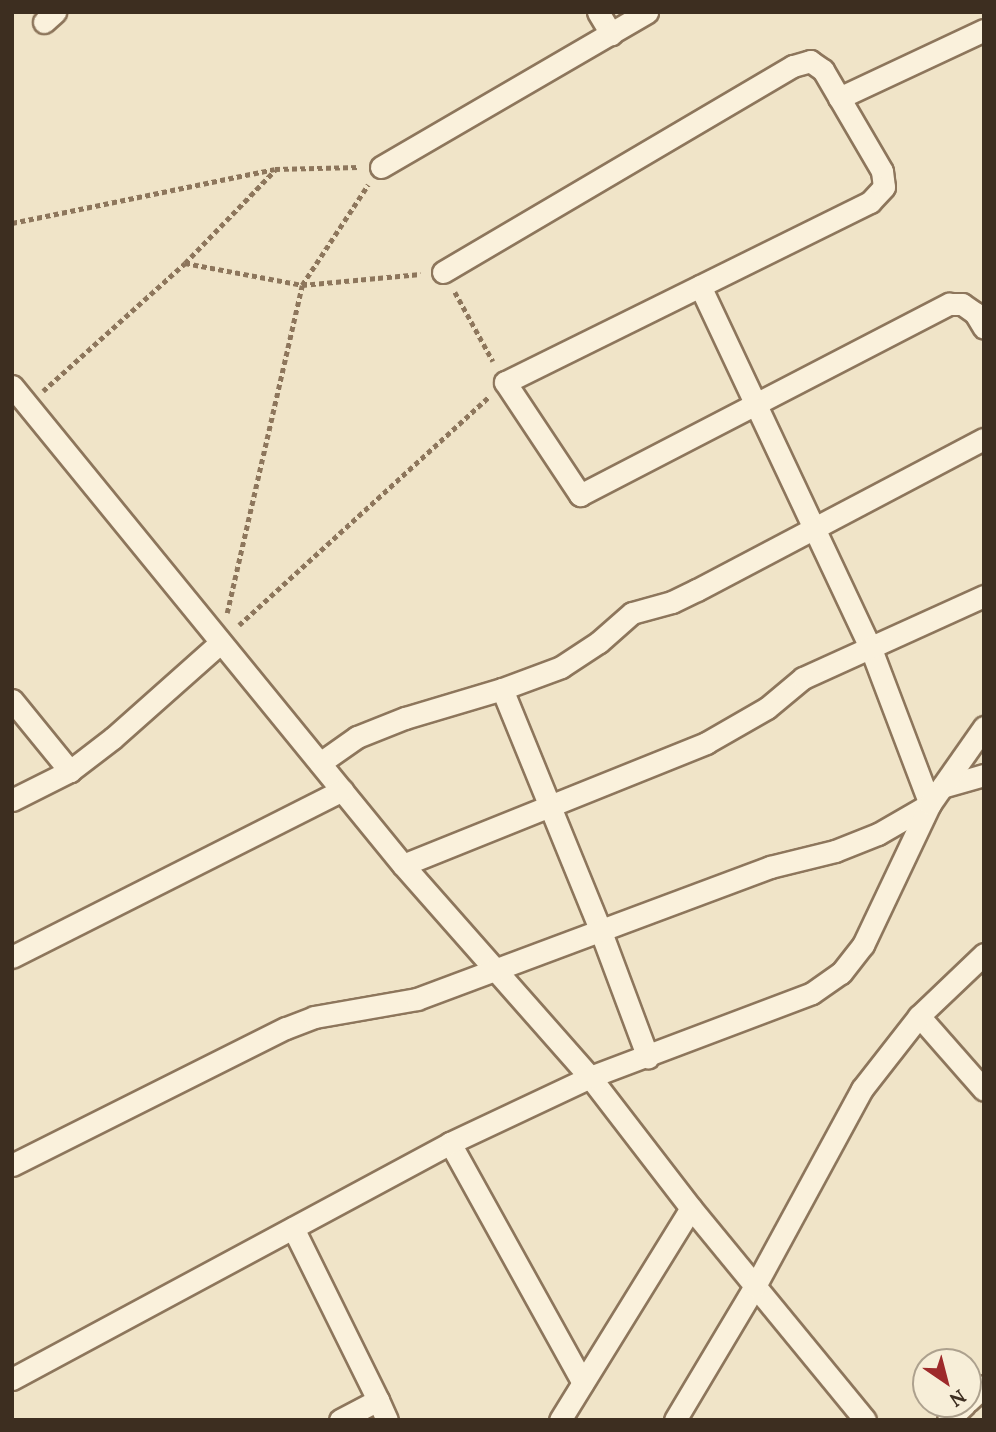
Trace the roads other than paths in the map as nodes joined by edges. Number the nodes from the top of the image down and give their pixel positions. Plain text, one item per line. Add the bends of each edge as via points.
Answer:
1 (598, 12) edge
2 (647, 12) edge
3 (984, 30) edge
4 (611, 34) junction
5 (839, 98) junction
6 (381, 167) road end
7 (443, 272) road end
8 (700, 286) junction
9 (984, 328) edge
10 (12, 386) edge
11 (754, 404) junction
12 (984, 439) edge
13 (814, 528) junction
14 (984, 596) edge
15 (221, 642) junction
16 (871, 649) junction
17 (502, 689) junction
18 (12, 700) edge
19 (984, 727) edge
20 (320, 763) junction
21 (70, 771) junction
22 (984, 775) edge
23 (342, 790) junction
24 (936, 796) junction
25 (12, 800) edge
26 (548, 805) junction
27 (403, 865) junction
28 (601, 932) junction
29 (984, 954) edge
30 (12, 957) edge
31 (496, 970) junction
32 (919, 1016) junction
33 (648, 1058) junction
34 (590, 1077) junction
35 (984, 1090) edge
36 (450, 1143) junction
37 (12, 1164) edge
38 (691, 1208) junction
39 (293, 1228) junction
40 (755, 1286) junction
41 (12, 1379) edge
42 (583, 1383) junction
43 (378, 1400) junction
44 (340, 1420) edge
45 (387, 1420) edge
46 (560, 1420) edge
47 (675, 1420) edge
48 (865, 1420) edge

1 - 4 street
2 - 4 street
3 - 5 street
4 - 6 street
5 - 7 street via 816,65 810,61 793,66
5 - 8 street via 882,171 884,187 870,202
8 - 11 street
8 - 11 street via 505,382 580,495
9 - 11 street via 975,313 962,304 949,304
10 - 15 street
11 - 13 street
12 - 13 street
13 - 16 street
13 - 17 street via 673,602 632,613 577,659
14 - 16 street
15 - 20 street
15 - 21 street
16 - 24 street
16 - 26 street via 803,678 767,708 706,743
17 - 20 street via 357,737
17 - 26 street
18 - 21 street
19 - 24 street
20 - 23 street
21 - 25 street
22 - 24 street
23 - 27 street
23 - 30 street
24 - 28 street via 878,834 835,851 770,867
24 - 33 street via 863,945 841,973 812,993
26 - 27 street
26 - 28 street
27 - 31 street
28 - 31 street
28 - 33 street
29 - 32 street
31 - 34 street
31 - 37 street via 417,999 314,1017 286,1028
32 - 35 street
32 - 40 street via 862,1089
33 - 34 street
34 - 36 street
34 - 38 street
36 - 39 street
36 - 42 street
38 - 40 street
38 - 42 street
39 - 41 street
39 - 43 street
40 - 47 street
40 - 48 street
42 - 46 street
43 - 44 street
43 - 45 street

